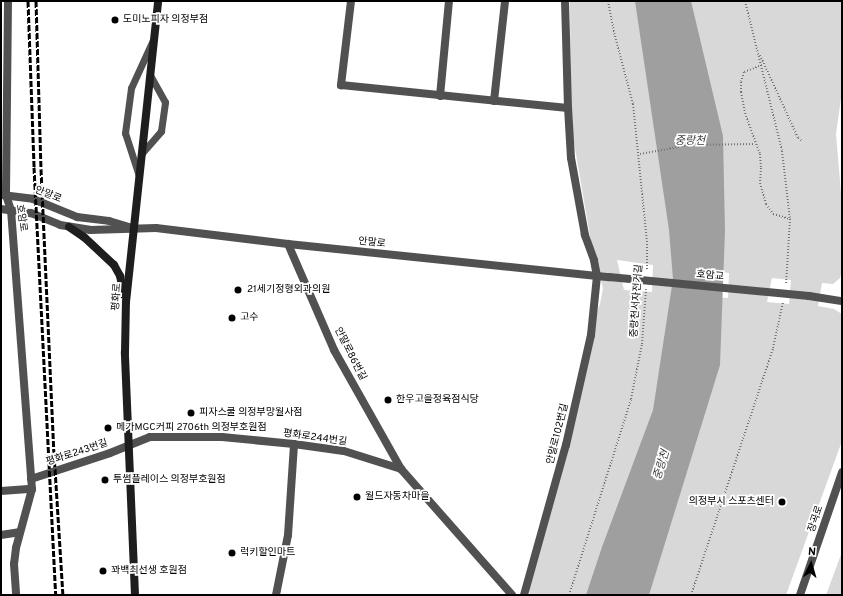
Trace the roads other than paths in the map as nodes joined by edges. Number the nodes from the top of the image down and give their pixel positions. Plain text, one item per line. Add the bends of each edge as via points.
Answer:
1 (158, 1) edge
2 (351, 1) edge
3 (449, 1) edge
4 (505, 1) edge
5 (565, 1) edge
6 (6, 6) edge
7 (154, 36) junction
8 (150, 75) junction
9 (440, 96) junction
10 (494, 101) junction
11 (568, 108) junction
12 (142, 153) junction
13 (139, 177) junction
14 (4, 195) edge
15 (1, 209) edge
16 (11, 210) junction
17 (69, 227) junction
18 (134, 229) junction
19 (288, 244) junction
20 (597, 276) junction
21 (610, 277) joint
22 (842, 301) edge
23 (126, 302) junction
24 (294, 444) junction
25 (130, 446) junction
26 (401, 469) junction
27 (842, 472) edge
28 (31, 479) junction
29 (32, 488) junction
30 (1, 491) edge
31 (19, 532) junction
32 (1, 535) edge
33 (16, 595) edge
34 (135, 595) edge
35 (276, 595) edge
36 (512, 595) edge
37 (524, 595) edge
38 (800, 595) edge

1 - 7 main road, 평화로
2 - 9 street via 341,85
3 - 9 street
4 - 10 street
5 - 11 street, 안말로102번길
6 - 14 street, 호암로
7 - 8 main road, 평화로
7 - 13 lane via 131,88 125,133
8 - 12 main road, 평화로
8 - 12 lane via 164,102 161,131
9 - 10 street
10 - 11 street
11 - 20 street, 안말로102번길 via 574,178 585,235
12 - 13 main road, 평화로
13 - 18 main road, 평화로
14 - 16 street, 호암로
14 - 18 street, 안말로 via 33,199 77,217 109,221
15 - 16 street, 안말로
16 - 17 street, 안말로 via 31,213
16 - 28 street, 호암로
17 - 18 street, 안말로 via 108,231
17 - 23 main road via 114,265 120,276
18 - 19 street, 안말로 via 156,228
18 - 23 main road, 평화로
19 - 20 street, 안말로
19 - 26 street, 안말로86번길 via 334,350
20 - 21 street, 안말로
20 - 37 street, 안말로102번길 via 591,335 566,445
21 - 22 street, 호암교, bridge
23 - 25 main road, 평화로 via 125,352
24 - 25 street, 평화로244번길 via 222,437 150,437
24 - 26 street, 평화로244번길 via 344,451
24 - 35 street via 288,535
25 - 28 street, 평화로243번길
25 - 34 main road, 평화로
26 - 36 street
27 - 38 street, 장곡로
28 - 29 street, 호암로
29 - 30 street
29 - 31 street, 호암로
31 - 32 street
31 - 33 street, 호암로 via 14,564

